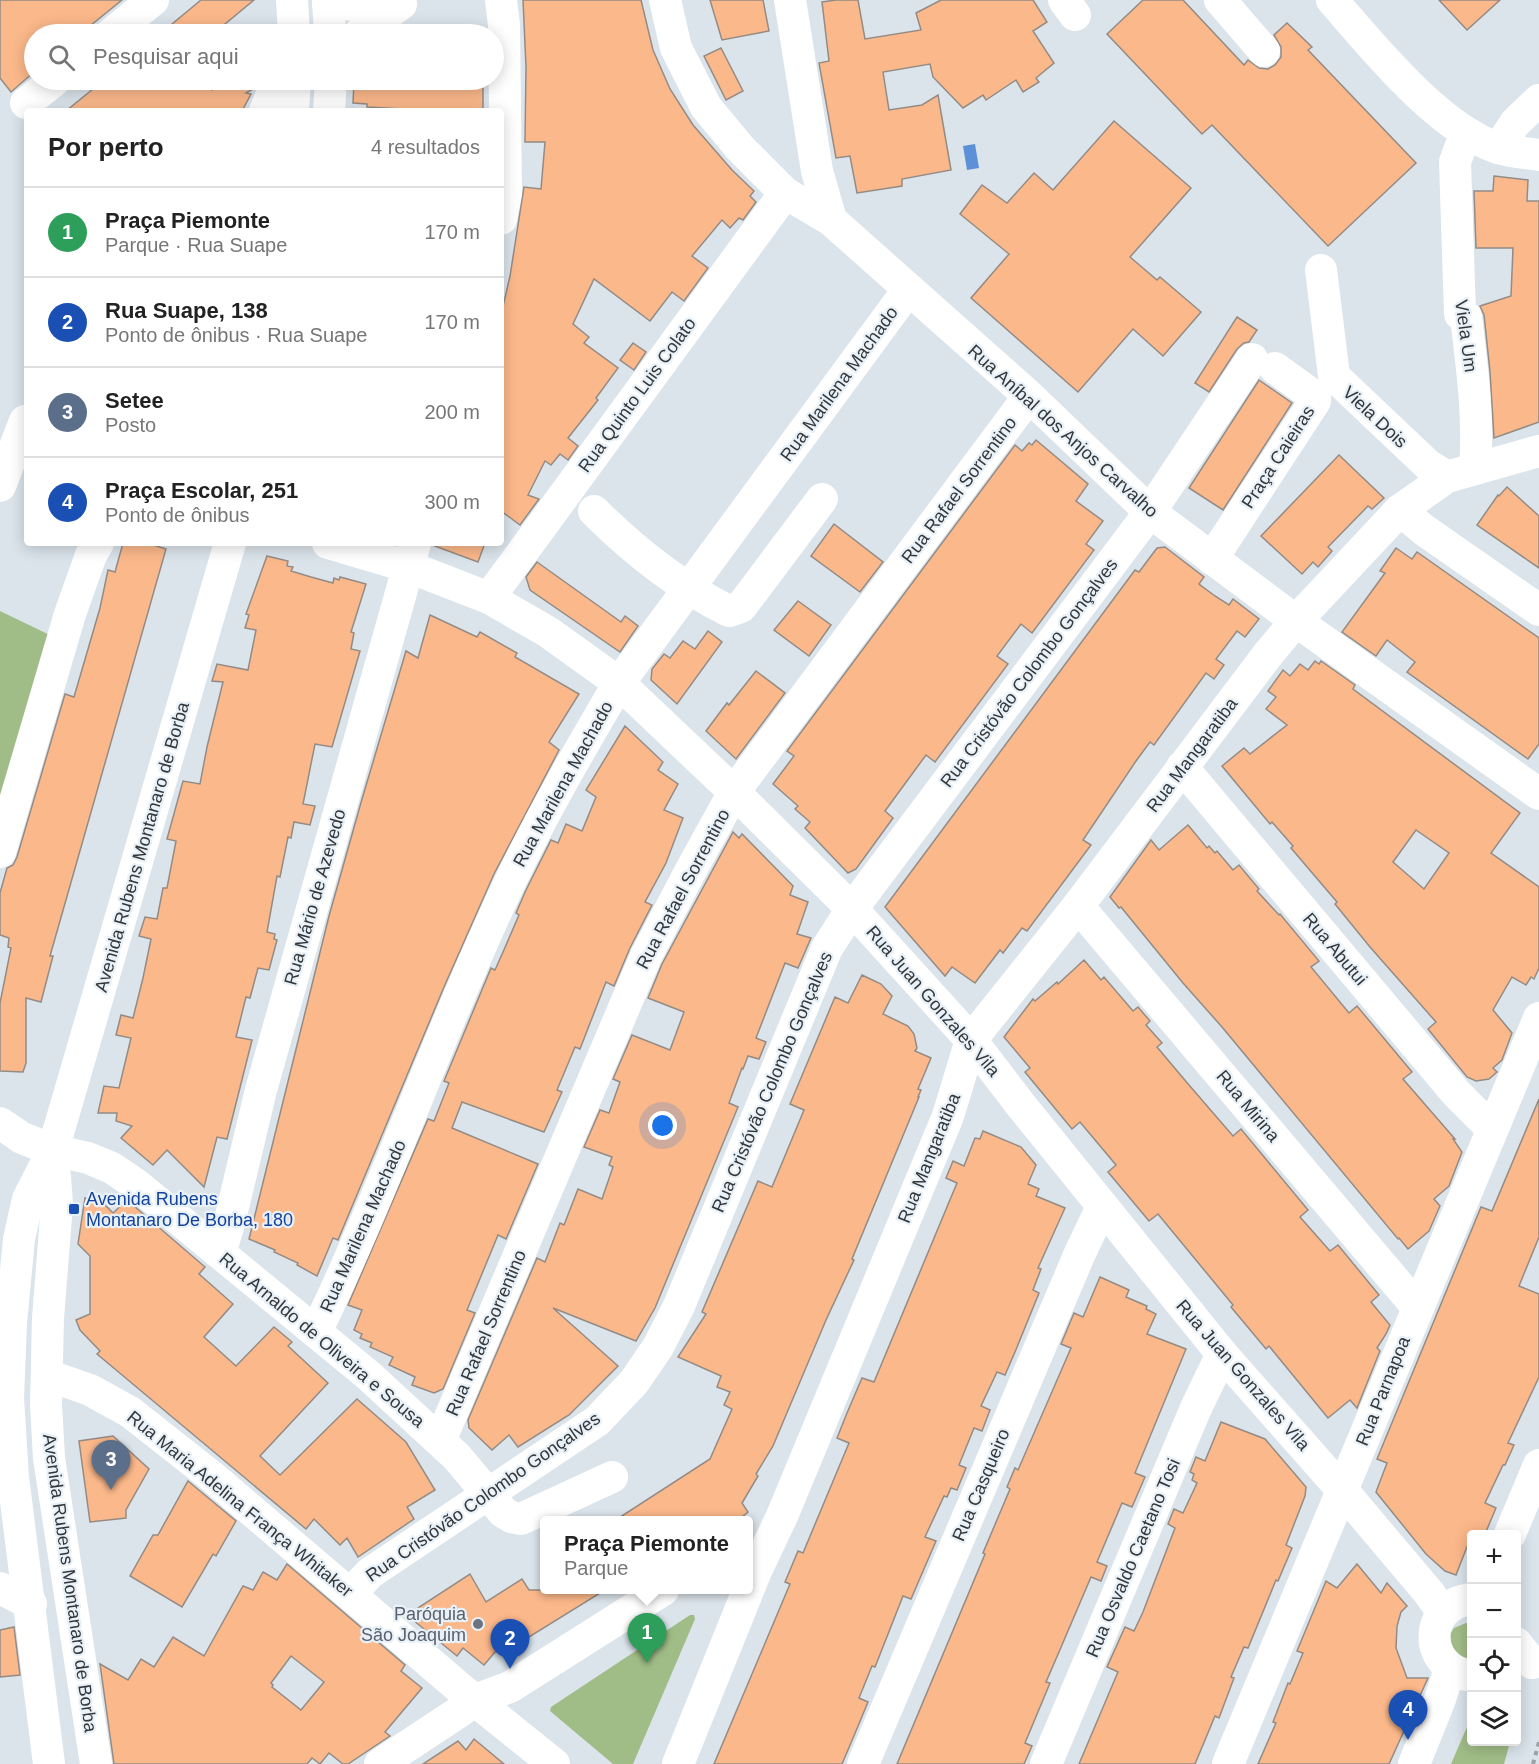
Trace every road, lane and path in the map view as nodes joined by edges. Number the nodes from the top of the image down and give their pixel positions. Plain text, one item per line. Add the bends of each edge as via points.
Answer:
1 (153, 0) edge
2 (292, 0) edge
3 (501, 0) edge
4 (665, 0) edge
5 (790, 0) edge
6 (1220, 0) edge
7 (1332, 0) edge
8 (328, 1) edge
9 (402, 4) edge
10 (123, 24) edge
11 (293, 24) edge
12 (329, 24) edge
13 (373, 24) edge
14 (504, 24) edge
15 (504, 24) edge
16 (1264, 51) dead end
17 (43, 90) edge
18 (274, 90) edge
19 (294, 90) edge
20 (330, 90) edge
21 (1539, 100) edge
22 (26, 103) dead end
23 (266, 108) edge
24 (293, 108) edge
25 (328, 108) edge
26 (1485, 141) junction
27 (1539, 155) edge
28 (785, 193) junction
29 (504, 203) edge
30 (831, 220) junction
31 (1321, 270) dead end
32 (908, 290) junction
33 (1264, 364) joint
34 (1029, 396) junction
35 (24, 424) edge
36 (1539, 451) edge
37 (1461, 473) junction
38 (0, 486) edge
39 (822, 499) dead end
40 (1400, 510) junction
41 (594, 511) dead end
42 (1150, 512) junction
43 (96, 546) edge
44 (229, 546) edge
45 (349, 546) edge
46 (412, 555) edge
47 (1212, 559) junction
48 (688, 589) junction
49 (489, 598) junction
50 (1539, 610) edge
51 (1296, 621) junction
52 (619, 683) junction
53 (1182, 767) junction
54 (734, 792) junction
55 (1539, 794) edge
56 (0, 852) edge
57 (1078, 906) junction
58 (852, 909) junction
59 (1539, 1018) edge
60 (971, 1040) junction
61 (0, 1123) edge
62 (1492, 1129) junction
63 (53, 1150) junction
64 (1102, 1207) junction
65 (220, 1253) junction
66 (1417, 1306) junction
67 (316, 1332) junction
68 (1222, 1354) junction
69 (47, 1375) junction
70 (440, 1441) junction
71 (1539, 1465) edge
72 (612, 1478) dead end
73 (1343, 1491) junction
74 (487, 1494) junction
75 (782, 1516) junction
76 (1512, 1530) edge
77 (753, 1535) edge
78 (753, 1578) edge
79 (0, 1588) edge
80 (350, 1594) junction
81 (657, 1594) edge
82 (747, 1594) edge
83 (1450, 1602) edge
84 (31, 1604) junction
85 (1461, 1672) edge
86 (475, 1700) junction
87 (1539, 1742) edge
88 (50, 1764) edge
89 (96, 1764) edge
90 (380, 1764) edge
91 (554, 1764) edge
92 (678, 1764) edge
93 (863, 1764) edge
94 (1046, 1764) edge
95 (1228, 1764) edge
96 (1414, 1764) edge
97 (1533, 1764) edge

1 - 10 street
2 - 11 street
3 - 14 street
4 - 28 street, Rua Aníbal dos Anjos Carvalho via 676,48 706,107
5 - 30 street via 817,171
6 - 16 street
7 - 26 street via 1430,105
8 - 9 street
8 - 12 street
9 - 13 street
15 - 29 street
17 - 22 street
18 - 23 street
19 - 24 street
20 - 25 street
21 - 26 street, Viela Um via 1515,123
26 - 27 street
26 - 37 street, Viela Um via 1460,148 1455,162 1460,314 1466,317 1471,358 1476,453
28 - 30 street, Rua Aníbal dos Anjos Carvalho
28 - 49 street, Rua Quinto Luis Colato
30 - 32 street, Rua Aníbal dos Anjos Carvalho
31 - 37 street, Viela Dois via 1334,376 1428,465
32 - 34 street, Rua Aníbal dos Anjos Carvalho
32 - 48 street, Rua Marilena Machado
33 - 42 street, Rua Cristóvão Colombo Gonçalves
33 - 47 street, Praça Caieiras via 1315,400
34 - 42 street, Rua Aníbal dos Anjos Carvalho
34 - 54 street, Rua Rafael Sorrentino
35 - 38 street
36 - 37 street, Rua Mangaratiba
37 - 40 street, Rua Mangaratiba
39 - 48 street via 741,607 729,610
40 - 50 street
40 - 51 street, Rua Mangaratiba
41 - 48 street via 637,552
42 - 47 street, Rua Aníbal dos Anjos Carvalho
42 - 58 street, Rua Cristóvão Colombo Gonçalves
43 - 56 street via 70,614
44 - 63 street, Avenida Rubens Montanaro de Borba
45 - 46 street, Rua Juan Gonzales Vila
46 - 49 street, Rua Juan Gonzales Vila
46 - 65 street, Rua Mário de Azevedo via 261,1090
47 - 51 street, Rua Aníbal dos Anjos Carvalho
48 - 52 street, Rua Marilena Machado
49 - 52 street, Rua Juan Gonzales Vila via 548,632
51 - 53 street, Rua Mangaratiba
51 - 55 street, Rua Aníbal dos Anjos Carvalho
52 - 54 street, Rua Juan Gonzales Vila
52 - 67 street, Rua Marilena Machado via 510,881 365,1226
53 - 57 street, Rua Mangaratiba
53 - 62 street, Rua Abutui via 1457,1094
54 - 58 street, Rua Juan Gonzales Vila
54 - 70 street, Rua Rafael Sorrentino via 646,956
57 - 60 street, Rua Mangaratiba
57 - 66 street, Rua Mirina
58 - 60 street, Rua Juan Gonzales Vila
58 - 74 street, Rua Cristóvão Colombo Gonçalves via 827,948 679,1306 658,1347 634,1382 597,1421
59 - 62 street, Rua Parnapoa
60 - 64 street, Rua Juan Gonzales Vila
60 - 75 street, Rua Mangaratiba via 948,1116
61 - 63 street, Rua Arnaldo de Oliveira e Sousa via 22,1138
62 - 66 street, Rua Parnapoa
63 - 65 street, Rua Arnaldo de Oliveira e Sousa via 112,1168
63 - 69 street, Avenida Rubens Montanaro de Borba via 57,1204
63 - 84 street, Avenida Rubens Montanaro de Borba via 28,1199 11,1334 8,1398 13,1477
64 - 68 street, Rua Juan Gonzales Vila
64 - 93 street, Rua Casqueiro
65 - 67 street, Rua Arnaldo de Oliveira e Sousa
66 - 73 street, Rua Parnapoa
67 - 70 street, Rua Arnaldo de Oliveira e Sousa
68 - 73 street, Rua Juan Gonzales Vila
68 - 94 street, Rua Osvaldo Caetano Tosi
69 - 80 street, Rua Maria Adelina França Whitaker via 90,1390 130,1412
69 - 89 street, Avenida Rubens Montanaro de Borba via 49,1458
70 - 74 street, Rua Arnaldo de Oliveira e Sousa
71 - 76 street
72 - 74 street, Rua Arnaldo de Oliveira e Sousa via 521,1519 503,1512
73 - 83 street, Rua Juan Gonzales Vila
73 - 95 street, Rua Parnapoa
74 - 80 street, Rua Cristóvão Colombo Gonçalves via 370,1573
75 - 77 street
75 - 78 street, Rua Mangaratiba
79 - 84 street
80 - 86 street, Rua Maria Adelina França Whitaker
81 - 86 street via 510,1687
82 - 92 street, Rua Mangaratiba
83 - 85 street via 1434,1632 1434,1642 1443,1662
84 - 88 street, Avenida Rubens Montanaro de Borba
85 - 96 street
86 - 90 street
86 - 91 street, Rua Maria Adelina França Whitaker
87 - 97 path

